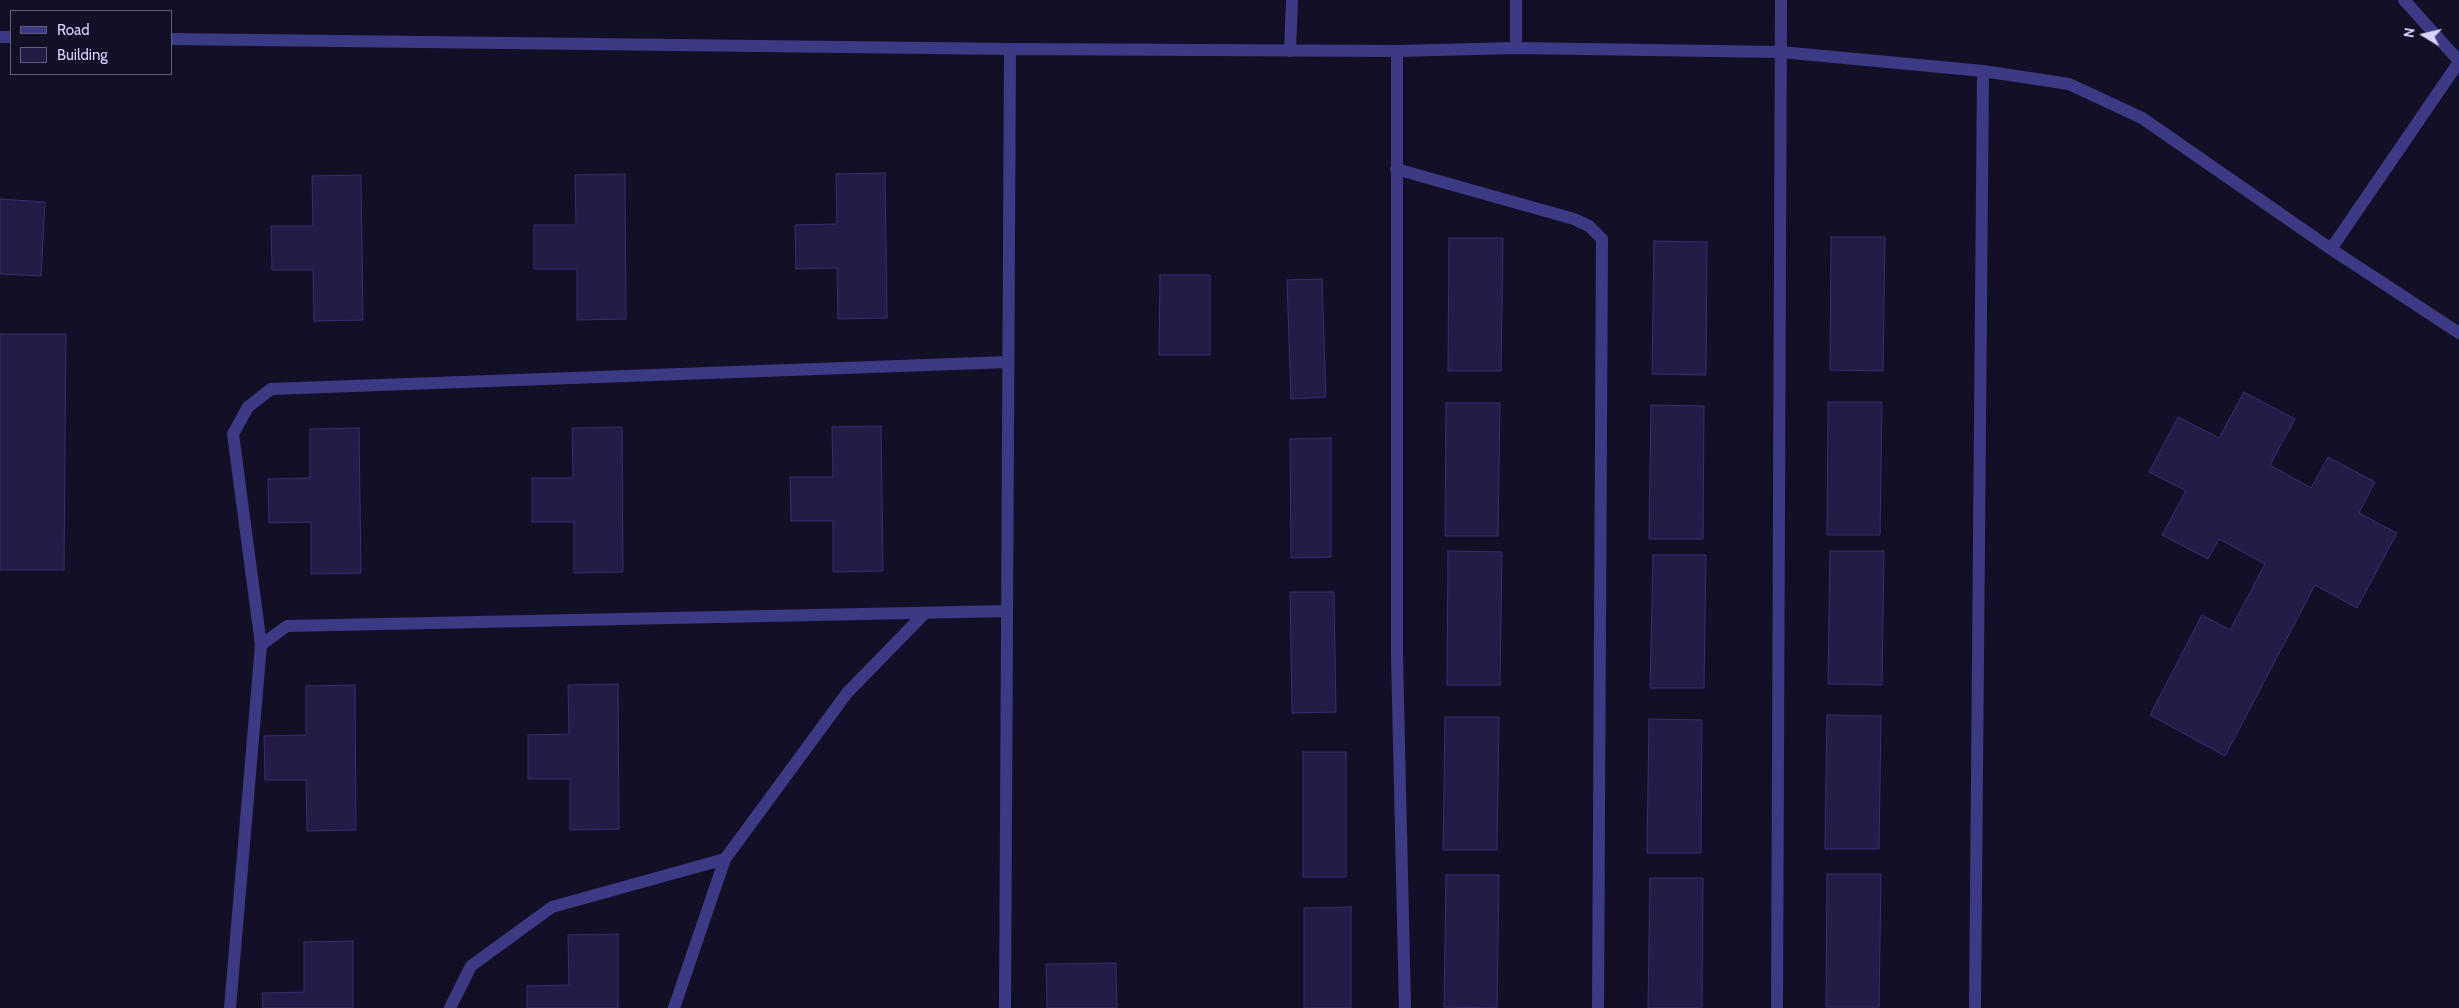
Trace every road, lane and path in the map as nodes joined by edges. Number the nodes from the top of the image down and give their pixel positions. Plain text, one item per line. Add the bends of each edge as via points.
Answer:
1 (1292, 0) edge
2 (1516, 0) edge
3 (1781, 0) edge
4 (2404, 0) edge
5 (172, 39) edge
6 (1516, 48) junction
7 (1010, 49) junction
8 (1290, 50) junction
9 (1397, 51) junction
10 (1781, 52) junction
11 (2459, 61) edge
12 (1983, 71) junction
13 (1396, 169) junction
14 (2330, 249) junction
15 (2459, 333) edge
16 (1008, 362) junction
17 (1007, 611) junction
18 (925, 613) junction
19 (261, 645) junction
20 (725, 859) junction
21 (230, 1008) edge
22 (450, 1008) edge
23 (674, 1008) edge
24 (1005, 1008) edge
25 (1405, 1008) edge
26 (1598, 1008) edge
27 (1777, 1008) edge
28 (1975, 1008) edge

1 - 8 street
2 - 6 street
3 - 10 street
4 - 11 street
5 - 7 street
6 - 9 street
6 - 10 street
7 - 8 street
7 - 16 street
8 - 9 street
9 - 13 street
10 - 12 street
10 - 27 street
11 - 14 street
12 - 14 street via 2069,84 2142,118
12 - 28 street
13 - 25 street via 1396,655
13 - 26 street via 1574,219 1589,226 1602,239
14 - 15 street
16 - 17 street
16 - 19 street via 271,389 248,407 233,434
17 - 18 street
17 - 24 street
18 - 19 street via 287,626
18 - 20 street via 847,693
19 - 21 street
20 - 22 street via 552,907 471,966
20 - 23 street

